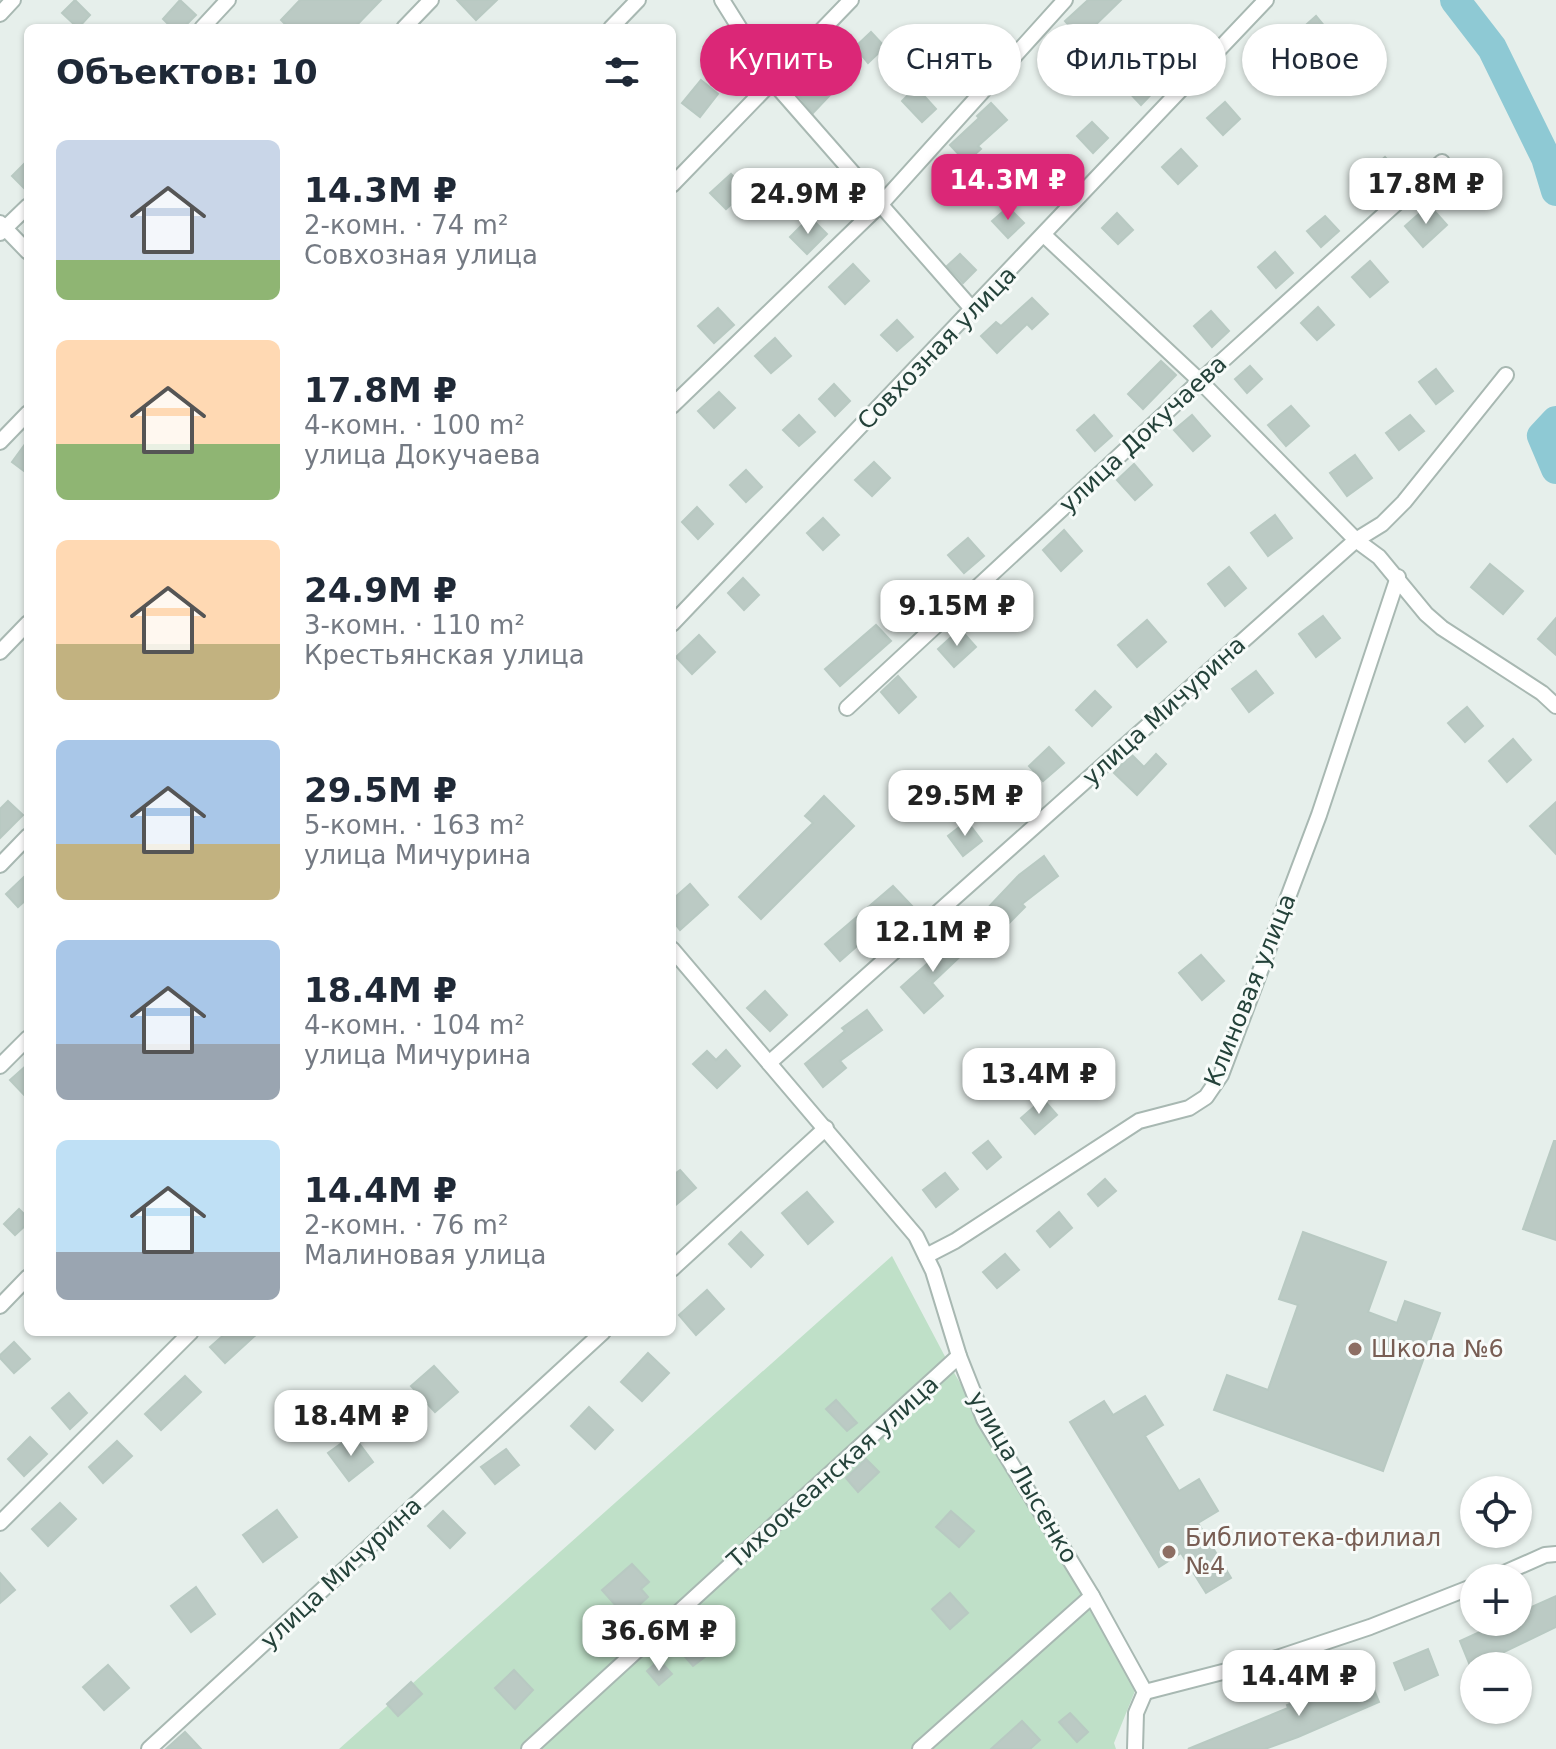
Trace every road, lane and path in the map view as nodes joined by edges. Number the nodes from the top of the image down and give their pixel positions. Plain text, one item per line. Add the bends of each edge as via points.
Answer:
1 (13, 0) edge
2 (228, 0) edge
3 (431, 0) edge
4 (638, 0) edge
5 (722, 0) edge
6 (851, 0) edge
7 (1065, 0) edge
8 (1266, 0) edge
9 (0, 14) edge
10 (206, 24) edge
11 (408, 24) edge
12 (615, 24) edge
13 (737, 24) edge
14 (829, 24) edge
15 (761, 96) edge
16 (785, 96) edge
17 (1442, 162) dead end
18 (676, 181) edge
19 (881, 204) junction
20 (24, 209) edge
21 (2, 228) edge
22 (1045, 236) junction
23 (24, 248) edge
24 (973, 310) junction
25 (1506, 375) dead end
26 (1200, 381) junction
27 (676, 402) edge
28 (24, 417) edge
29 (0, 442) edge
30 (1356, 540) junction
31 (1398, 577) junction
32 (676, 620) edge
33 (24, 627) edge
34 (0, 652) edge
35 (1556, 706) edge
36 (847, 708) dead end
37 (24, 840) edge
38 (0, 865) edge
39 (676, 954) edge
40 (24, 1042) edge
41 (769, 1063) junction
42 (0, 1066) edge
43 (826, 1128) junction
44 (926, 1256) junction
45 (676, 1265) edge
46 (24, 1281) edge
47 (0, 1306) edge
48 (187, 1336) edge
49 (599, 1336) edge
50 (959, 1356) junction
51 (0, 1523) edge
52 (1556, 1554) edge
53 (1525, 1564) edge
54 (1460, 1592) edge
55 (1092, 1596) junction
56 (1145, 1692) junction
57 (149, 1749) edge
58 (529, 1749) edge
59 (920, 1749) edge
60 (1135, 1749) edge

1 - 9 street
2 - 10 street
3 - 11 street
4 - 12 street
5 - 13 street
6 - 14 street
7 - 19 street
8 - 22 street, Совхозная улица
15 - 18 street
16 - 19 street
17 - 26 street, улица Докучаева
19 - 24 street
19 - 27 street
20 - 21 street
21 - 23 street
22 - 24 street, Совхозная улица
22 - 26 street
24 - 32 street, Совхозная улица
25 - 30 street, улица Мичурина via 1404,502
26 - 30 street
26 - 36 street, улица Докучаева
28 - 29 street
30 - 31 street
30 - 41 street, улица Мичурина
31 - 35 street via 1442,628
31 - 44 street, Клиновая улица via 1319,815 1221,1075 1206,1097 1189,1108 1139,1121
33 - 34 street
37 - 38 street
39 - 41 street, улица Лысенко
40 - 42 street
41 - 43 street, улица Лысенко
43 - 44 street, улица Лысенко via 916,1236
43 - 45 street
44 - 50 street, улица Лысенко
46 - 47 street
48 - 51 street
49 - 57 street, улица Мичурина
50 - 55 street, улица Лысенко via 984,1419
50 - 58 street, Тихоокеанская улица
52 - 53 street
54 - 56 street via 1277,1658
55 - 56 street, улица Лысенко
55 - 59 street
56 - 60 street via 1136,1713

